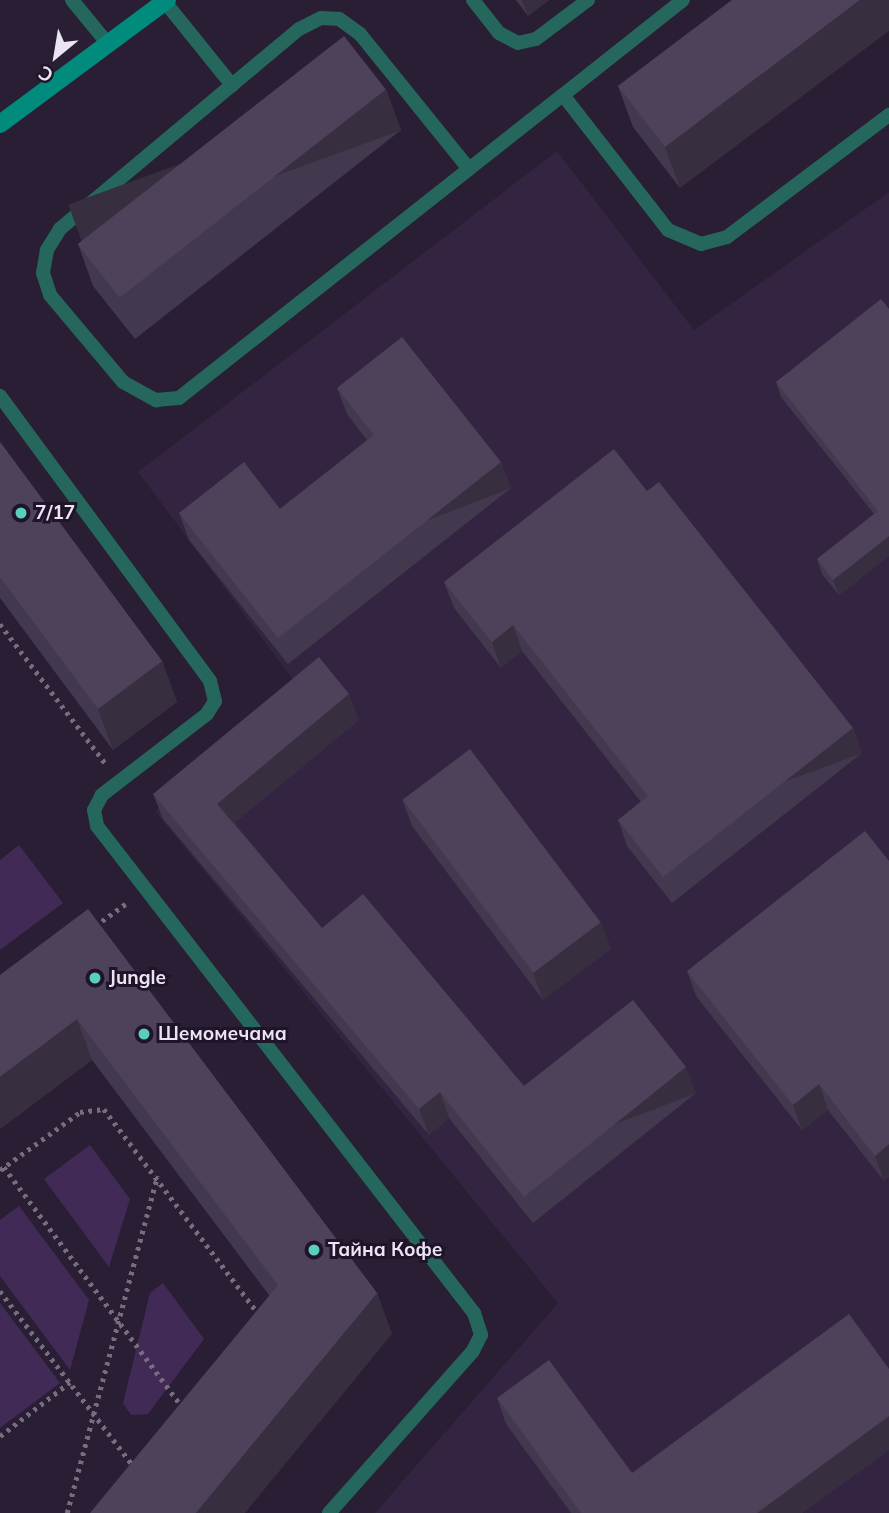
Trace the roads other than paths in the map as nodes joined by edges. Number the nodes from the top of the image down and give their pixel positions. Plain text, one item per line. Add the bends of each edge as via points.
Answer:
1 (72, 0) edge
2 (473, 0) edge
3 (588, 0) edge
4 (683, 0) edge
5 (166, 1) edge
6 (108, 44) junction
7 (232, 85) junction
8 (563, 95) junction
9 (889, 116) edge
10 (0, 124) edge
11 (469, 169) junction
12 (0, 396) edge
13 (329, 1513) edge

1 - 6 lane
2 - 3 lane via 499,33 517,43 536,40
4 - 8 lane
5 - 6 main road
5 - 7 lane
6 - 10 main road
7 - 11 lane via 299,29 321,18 339,19 360,34
7 - 11 lane via 60,229 47,250 43,273 50,295 123,382 140,395 156,400 178,398
8 - 9 lane via 668,230 701,244 727,237
8 - 11 lane
12 - 13 lane via 209,681 215,701 207,714 103,795 94,810 97,826 466,1302 481,1335 472,1351

